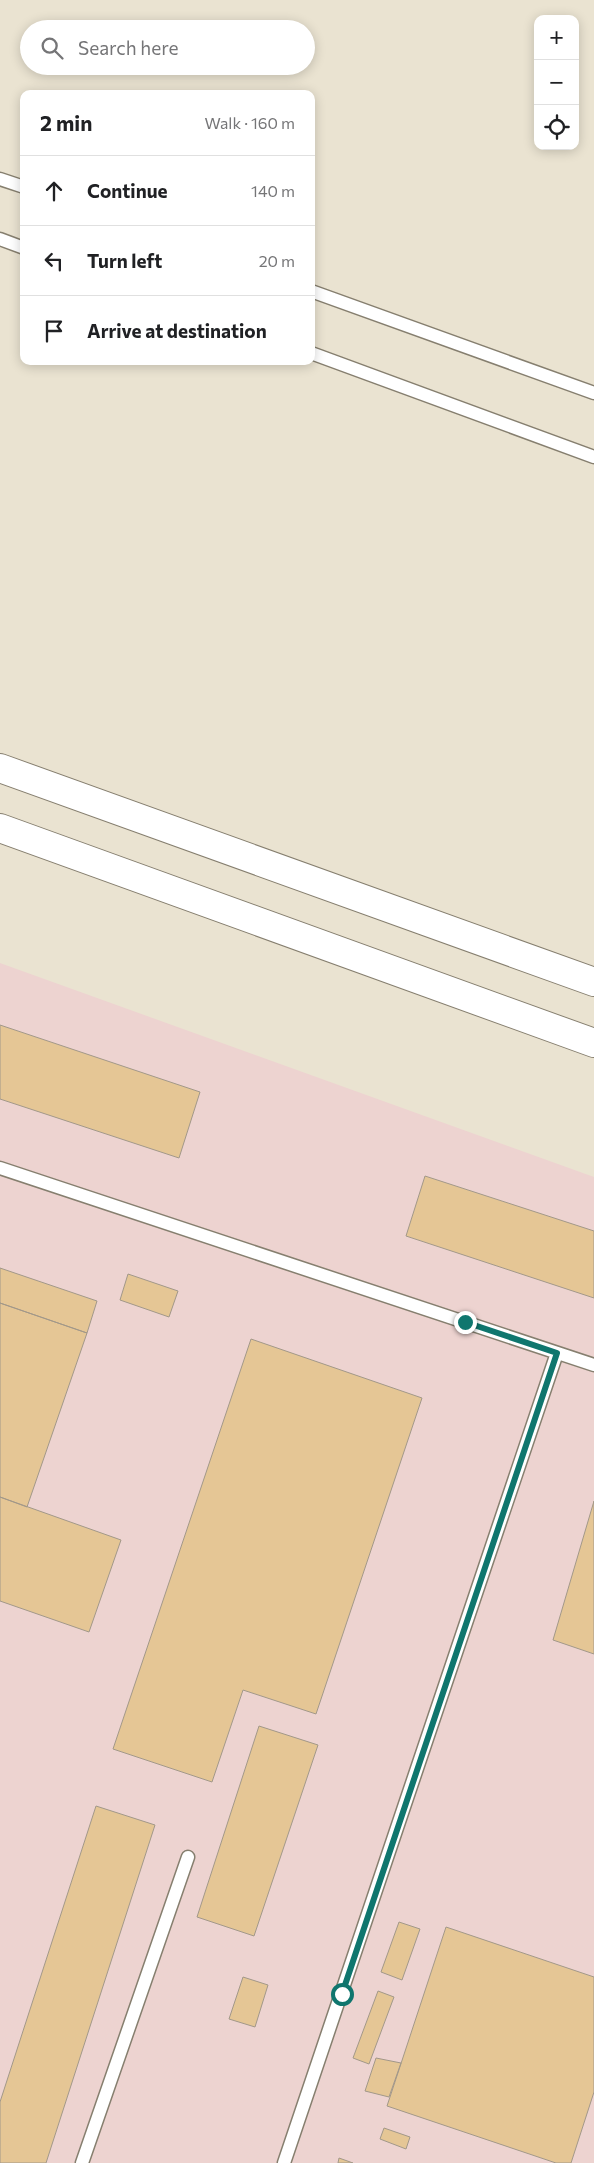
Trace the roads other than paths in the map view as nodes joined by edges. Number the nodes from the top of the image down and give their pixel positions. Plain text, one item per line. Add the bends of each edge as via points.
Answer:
1 (0, 179) edge
2 (20, 186) edge
3 (0, 239) edge
4 (20, 246) edge
5 (315, 292) edge
6 (315, 354) edge
7 (594, 393) edge
8 (594, 457) edge
9 (0, 768) edge
10 (0, 828) edge
11 (594, 982) edge
12 (594, 1043) edge
13 (0, 1168) edge
14 (557, 1353) junction
15 (594, 1365) edge
16 (188, 1857) dead end
17 (82, 2163) edge
18 (284, 2163) edge

1 - 2 lane
3 - 4 lane
5 - 7 lane
6 - 8 lane
9 - 11 street
10 - 12 street
13 - 14 lane
14 - 15 lane
14 - 18 lane
16 - 17 lane

